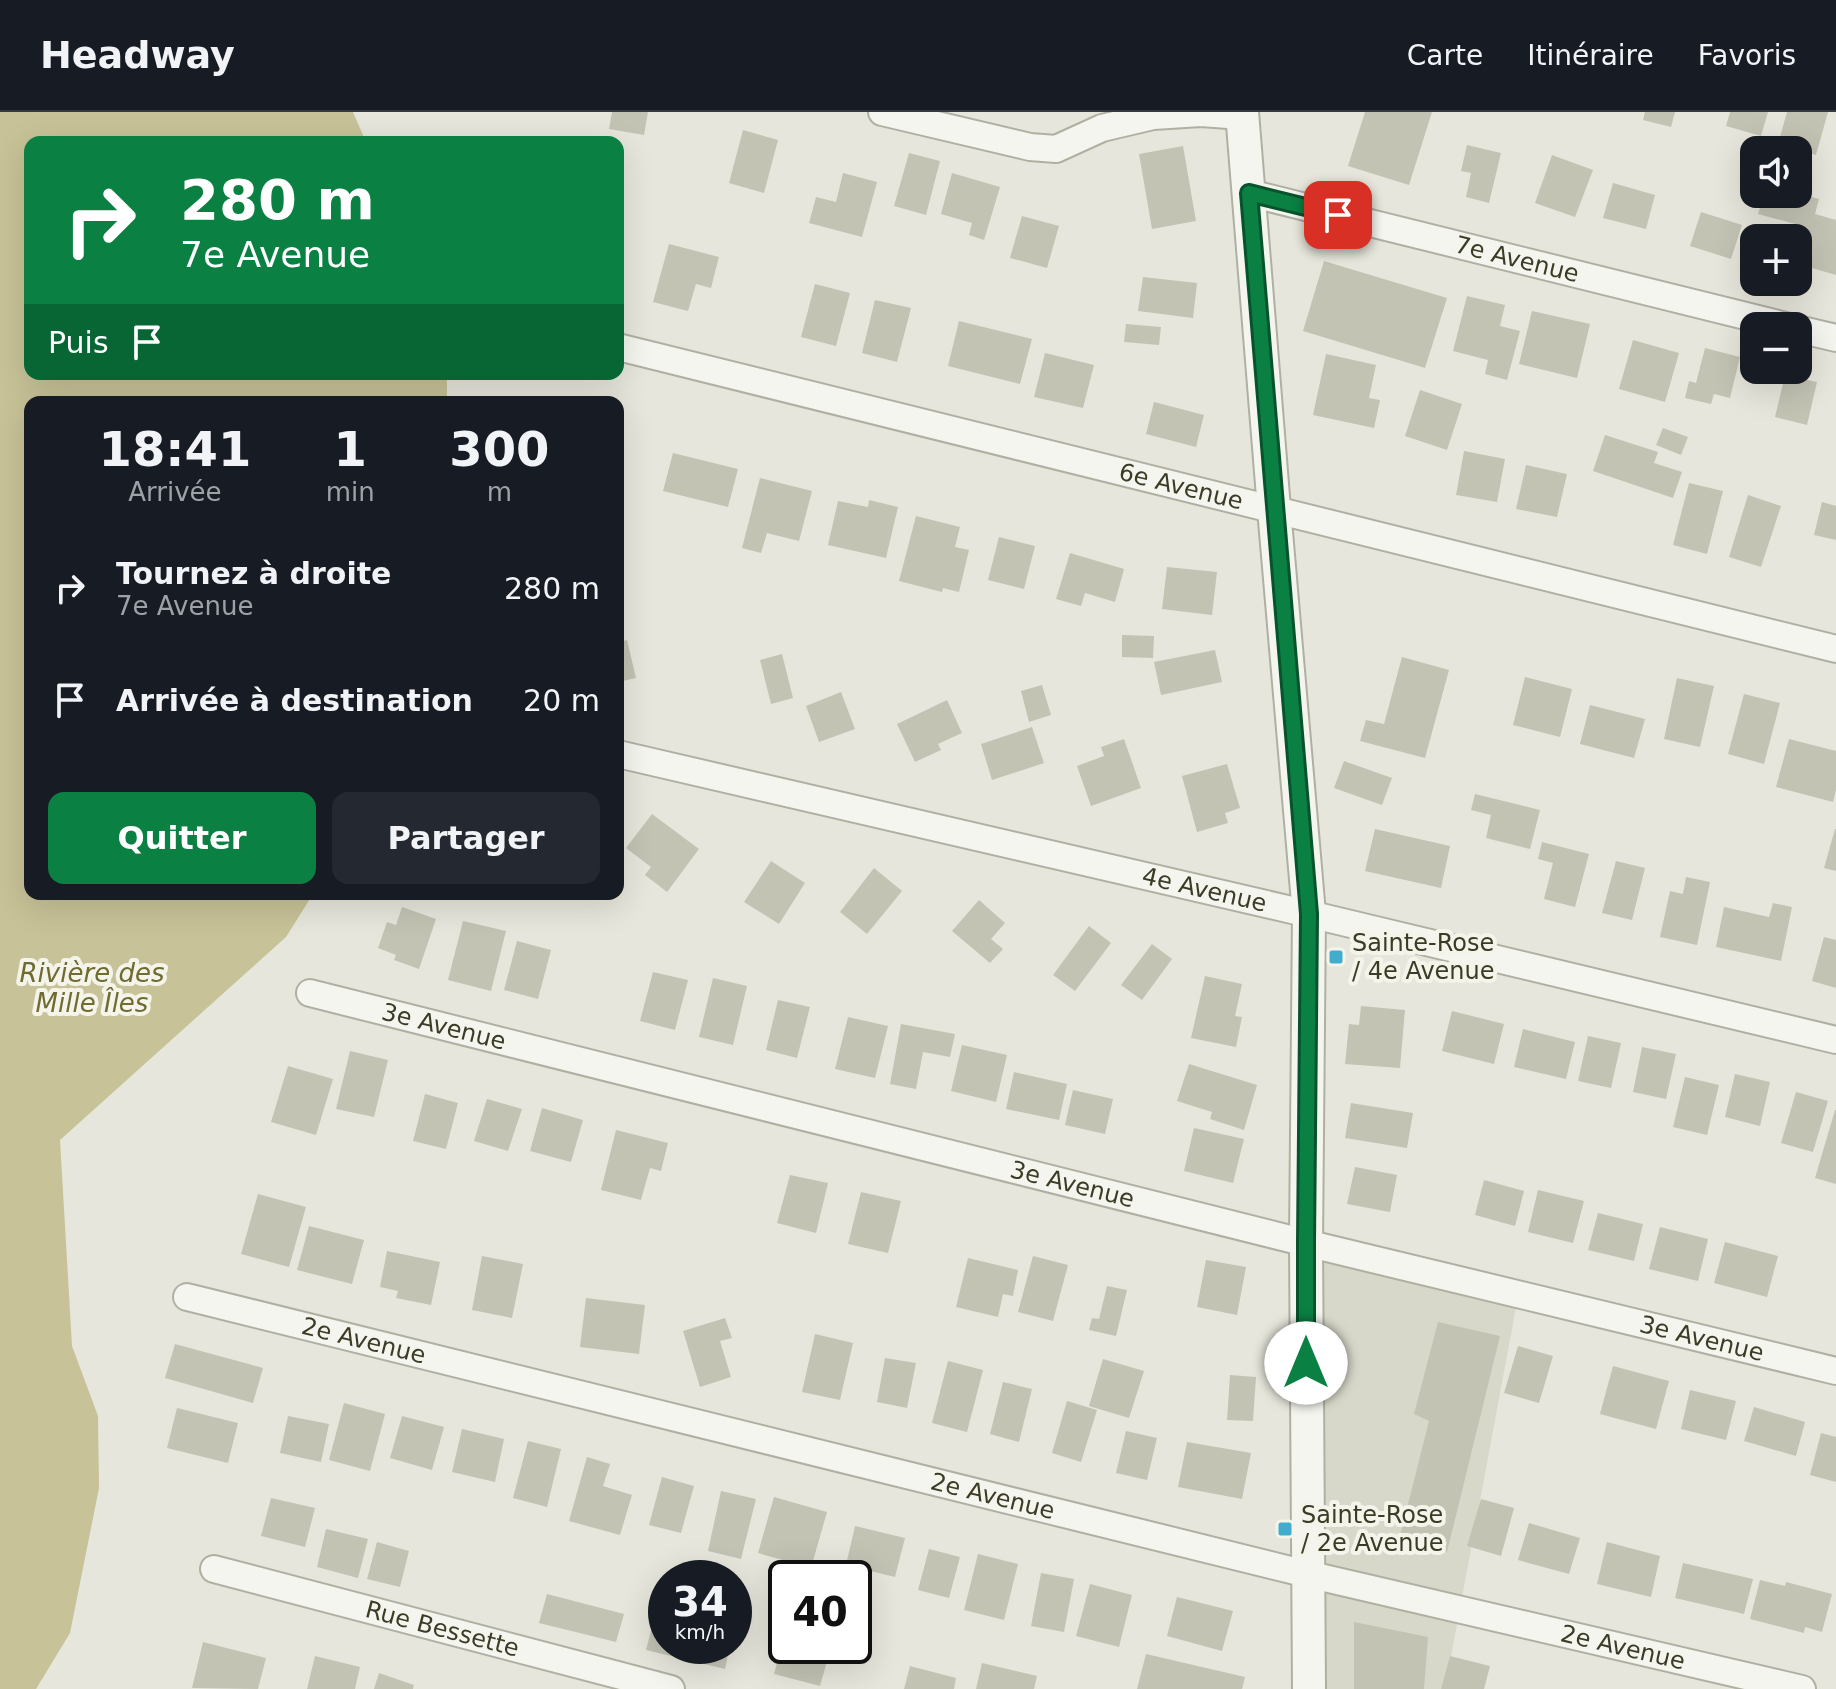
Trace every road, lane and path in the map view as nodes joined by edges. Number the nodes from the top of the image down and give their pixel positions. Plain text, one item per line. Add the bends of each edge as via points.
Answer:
1 (882, 112) edge
2 (1242, 114) edge
3 (1249, 193) junction
4 (1740, 315) edge
5 (1812, 332) edge
6 (1836, 338) edge
7 (624, 348) edge
8 (1274, 509) junction
9 (1836, 649) edge
10 (624, 755) edge
11 (1309, 914) junction
12 (310, 993) dead end
13 (1836, 1040) edge
14 (1306, 1243) junction
15 (187, 1297) dead end
16 (1836, 1371) edge
17 (214, 1569) dead end
18 (1307, 1574) junction
19 (671, 1689) edge
20 (1309, 1689) edge
21 (1802, 1689) edge

1 - 2 street via 1056,149 1140,118
2 - 3 street
3 - 4 street, 7e Avenue
3 - 8 street
5 - 6 street
7 - 8 street, 6e Avenue
8 - 9 street, 6e Avenue
8 - 11 street
10 - 11 street, 4e Avenue
11 - 13 street, 4e Avenue
11 - 14 street
12 - 14 street, 3e Avenue
14 - 16 street, 3e Avenue
14 - 18 street
15 - 18 street, 2e Avenue
17 - 19 street, Rue Bessette
18 - 20 street
18 - 21 street, 2e Avenue

